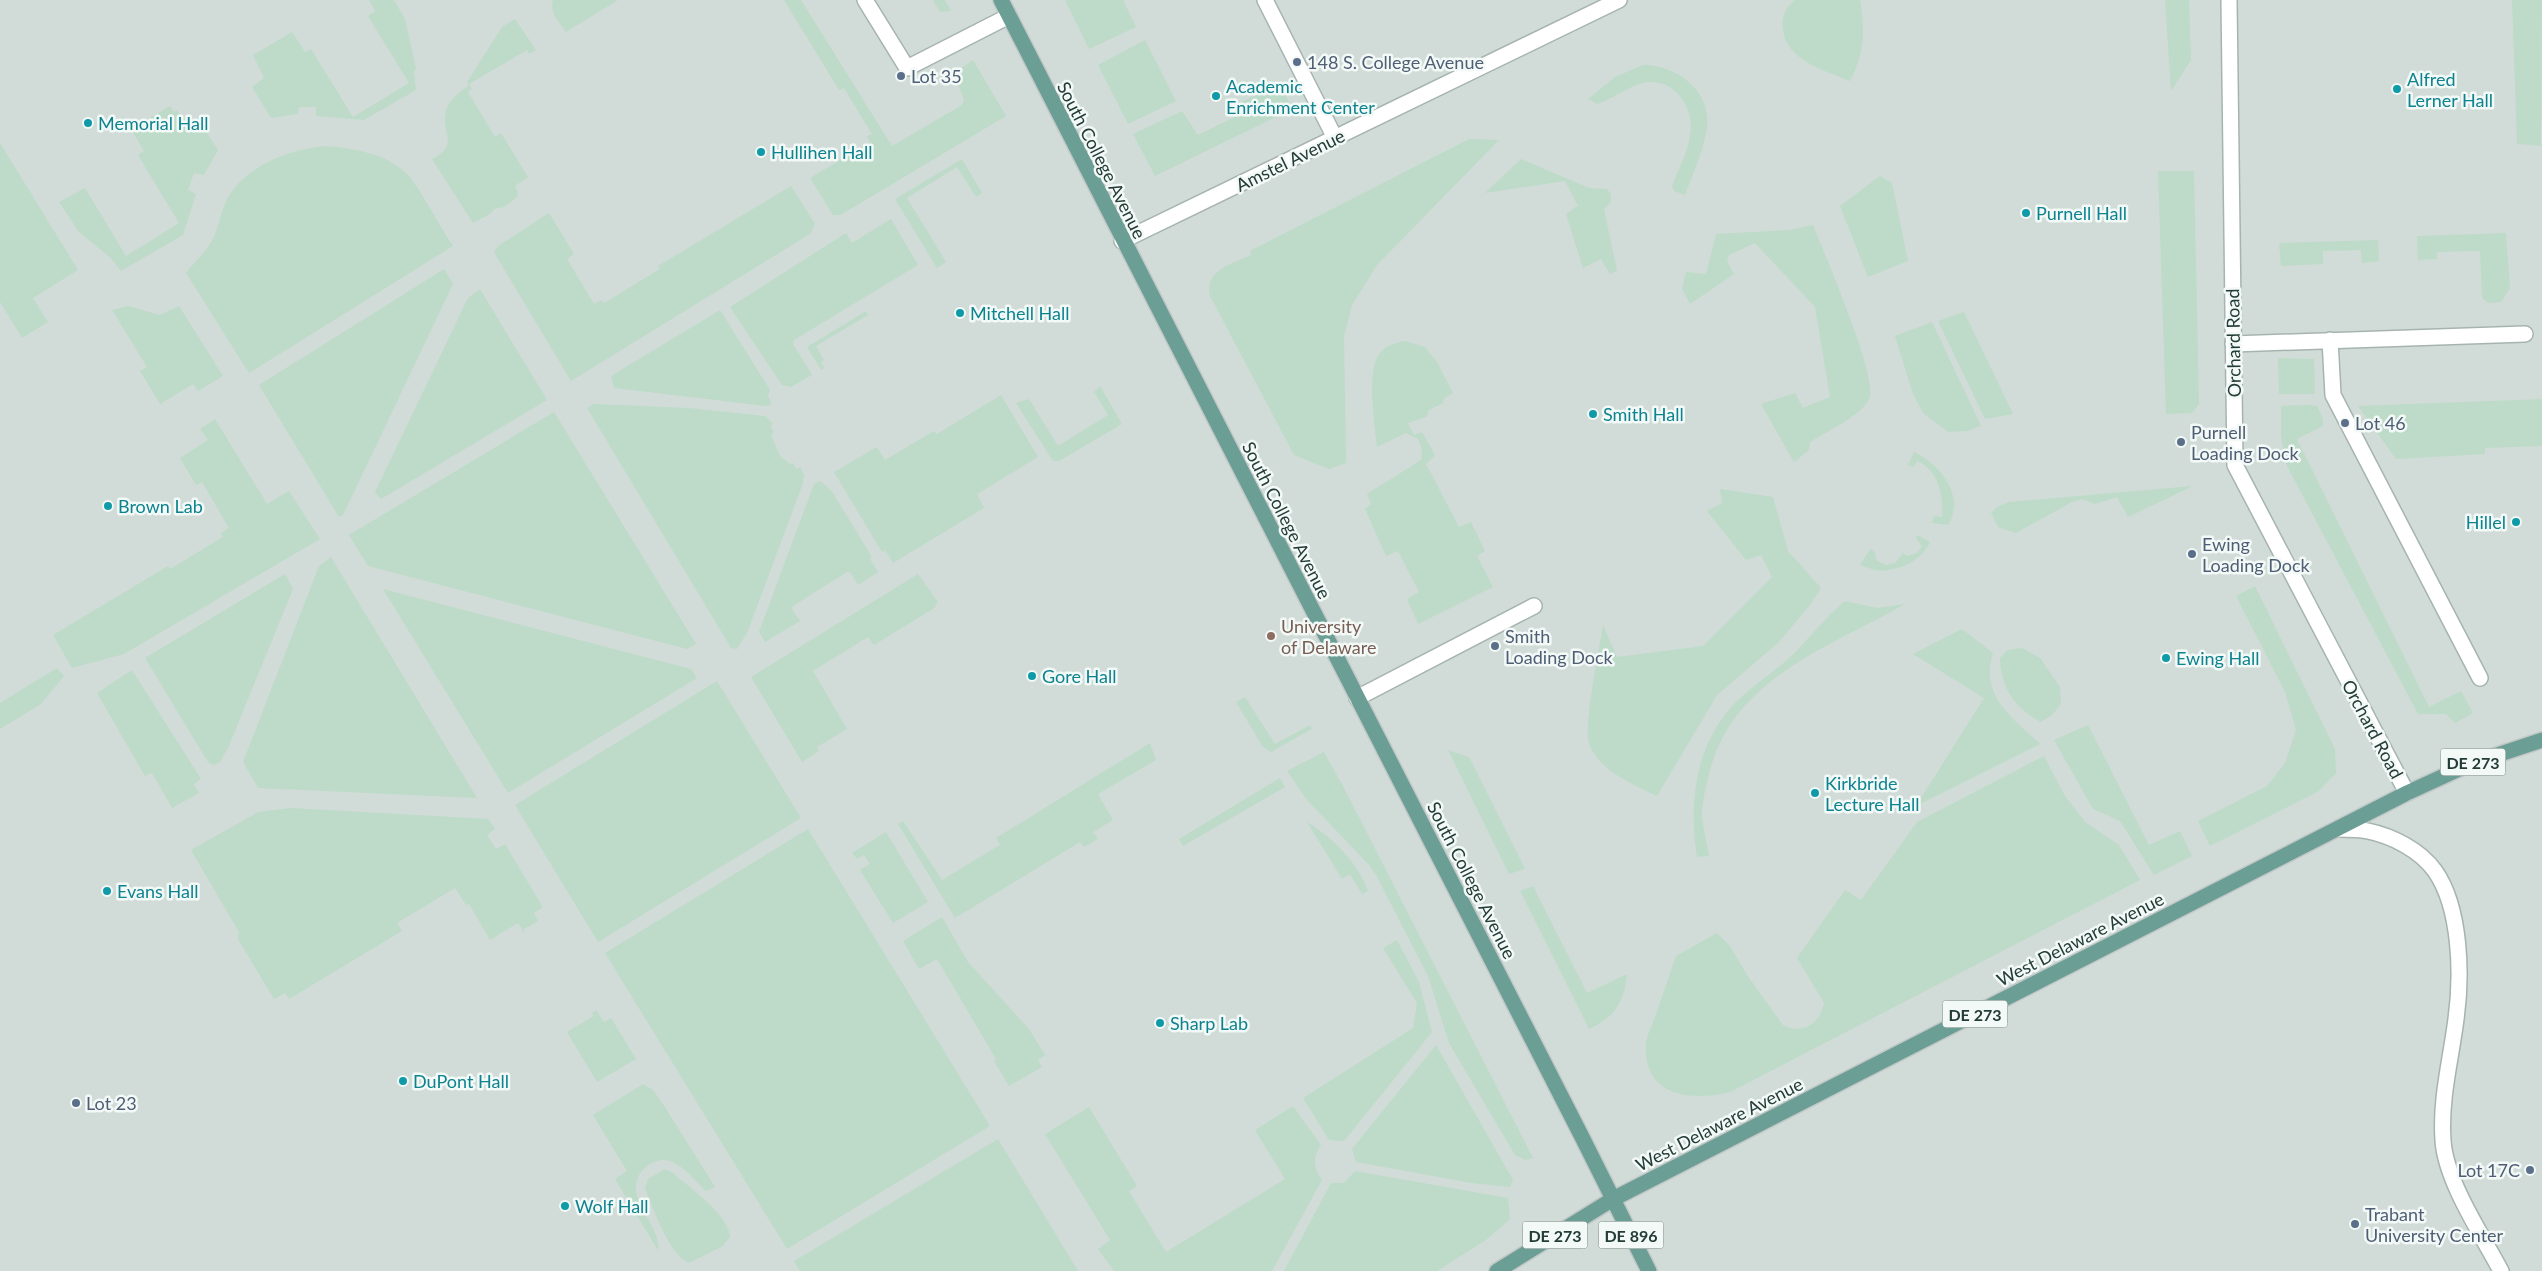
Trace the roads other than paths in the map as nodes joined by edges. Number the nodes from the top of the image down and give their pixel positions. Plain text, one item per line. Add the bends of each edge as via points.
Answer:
1 (866, 0) edge
2 (1000, 0) edge
3 (1265, 0) edge
4 (1619, 0) edge
5 (2229, 0) edge
6 (1009, 16) junction
7 (1335, 138) junction
8 (1122, 241) junction
9 (2525, 334) dead end
10 (2330, 340) junction
11 (2233, 344) junction
12 (1534, 606) dead end
13 (2480, 678) dead end
14 (1357, 698) junction
15 (2542, 740) edge
16 (2407, 794) junction
17 (2338, 829) junction
18 (1613, 1199) junction
19 (1497, 1271) edge
20 (1649, 1271) edge
21 (2501, 1271) edge

1 - 6 street via 907,68
2 - 6 main road, South College Avenue
3 - 7 street
4 - 7 street, Amstel Avenue
5 - 11 street, Orchard Road
6 - 8 main road, South College Avenue
7 - 8 street, Amstel Avenue
8 - 14 main road, South College Avenue
9 - 10 street
10 - 11 street
10 - 13 street via 2333,394
11 - 16 street, Orchard Road via 2235,465
12 - 14 street
14 - 18 main road, South College Avenue
15 - 16 main road, West Delaware Avenue / DE 273 via 2470,764
16 - 17 main road, West Delaware Avenue / DE 273
17 - 18 main road, West Delaware Avenue / DE 273
17 - 21 street via 2367,830 2406,845 2435,870 2446,893 2458,952 2456,1017 2444,1094 2442,1141 2448,1169
18 - 19 main road, DE 273
18 - 20 main road, South College Avenue / DE 896

